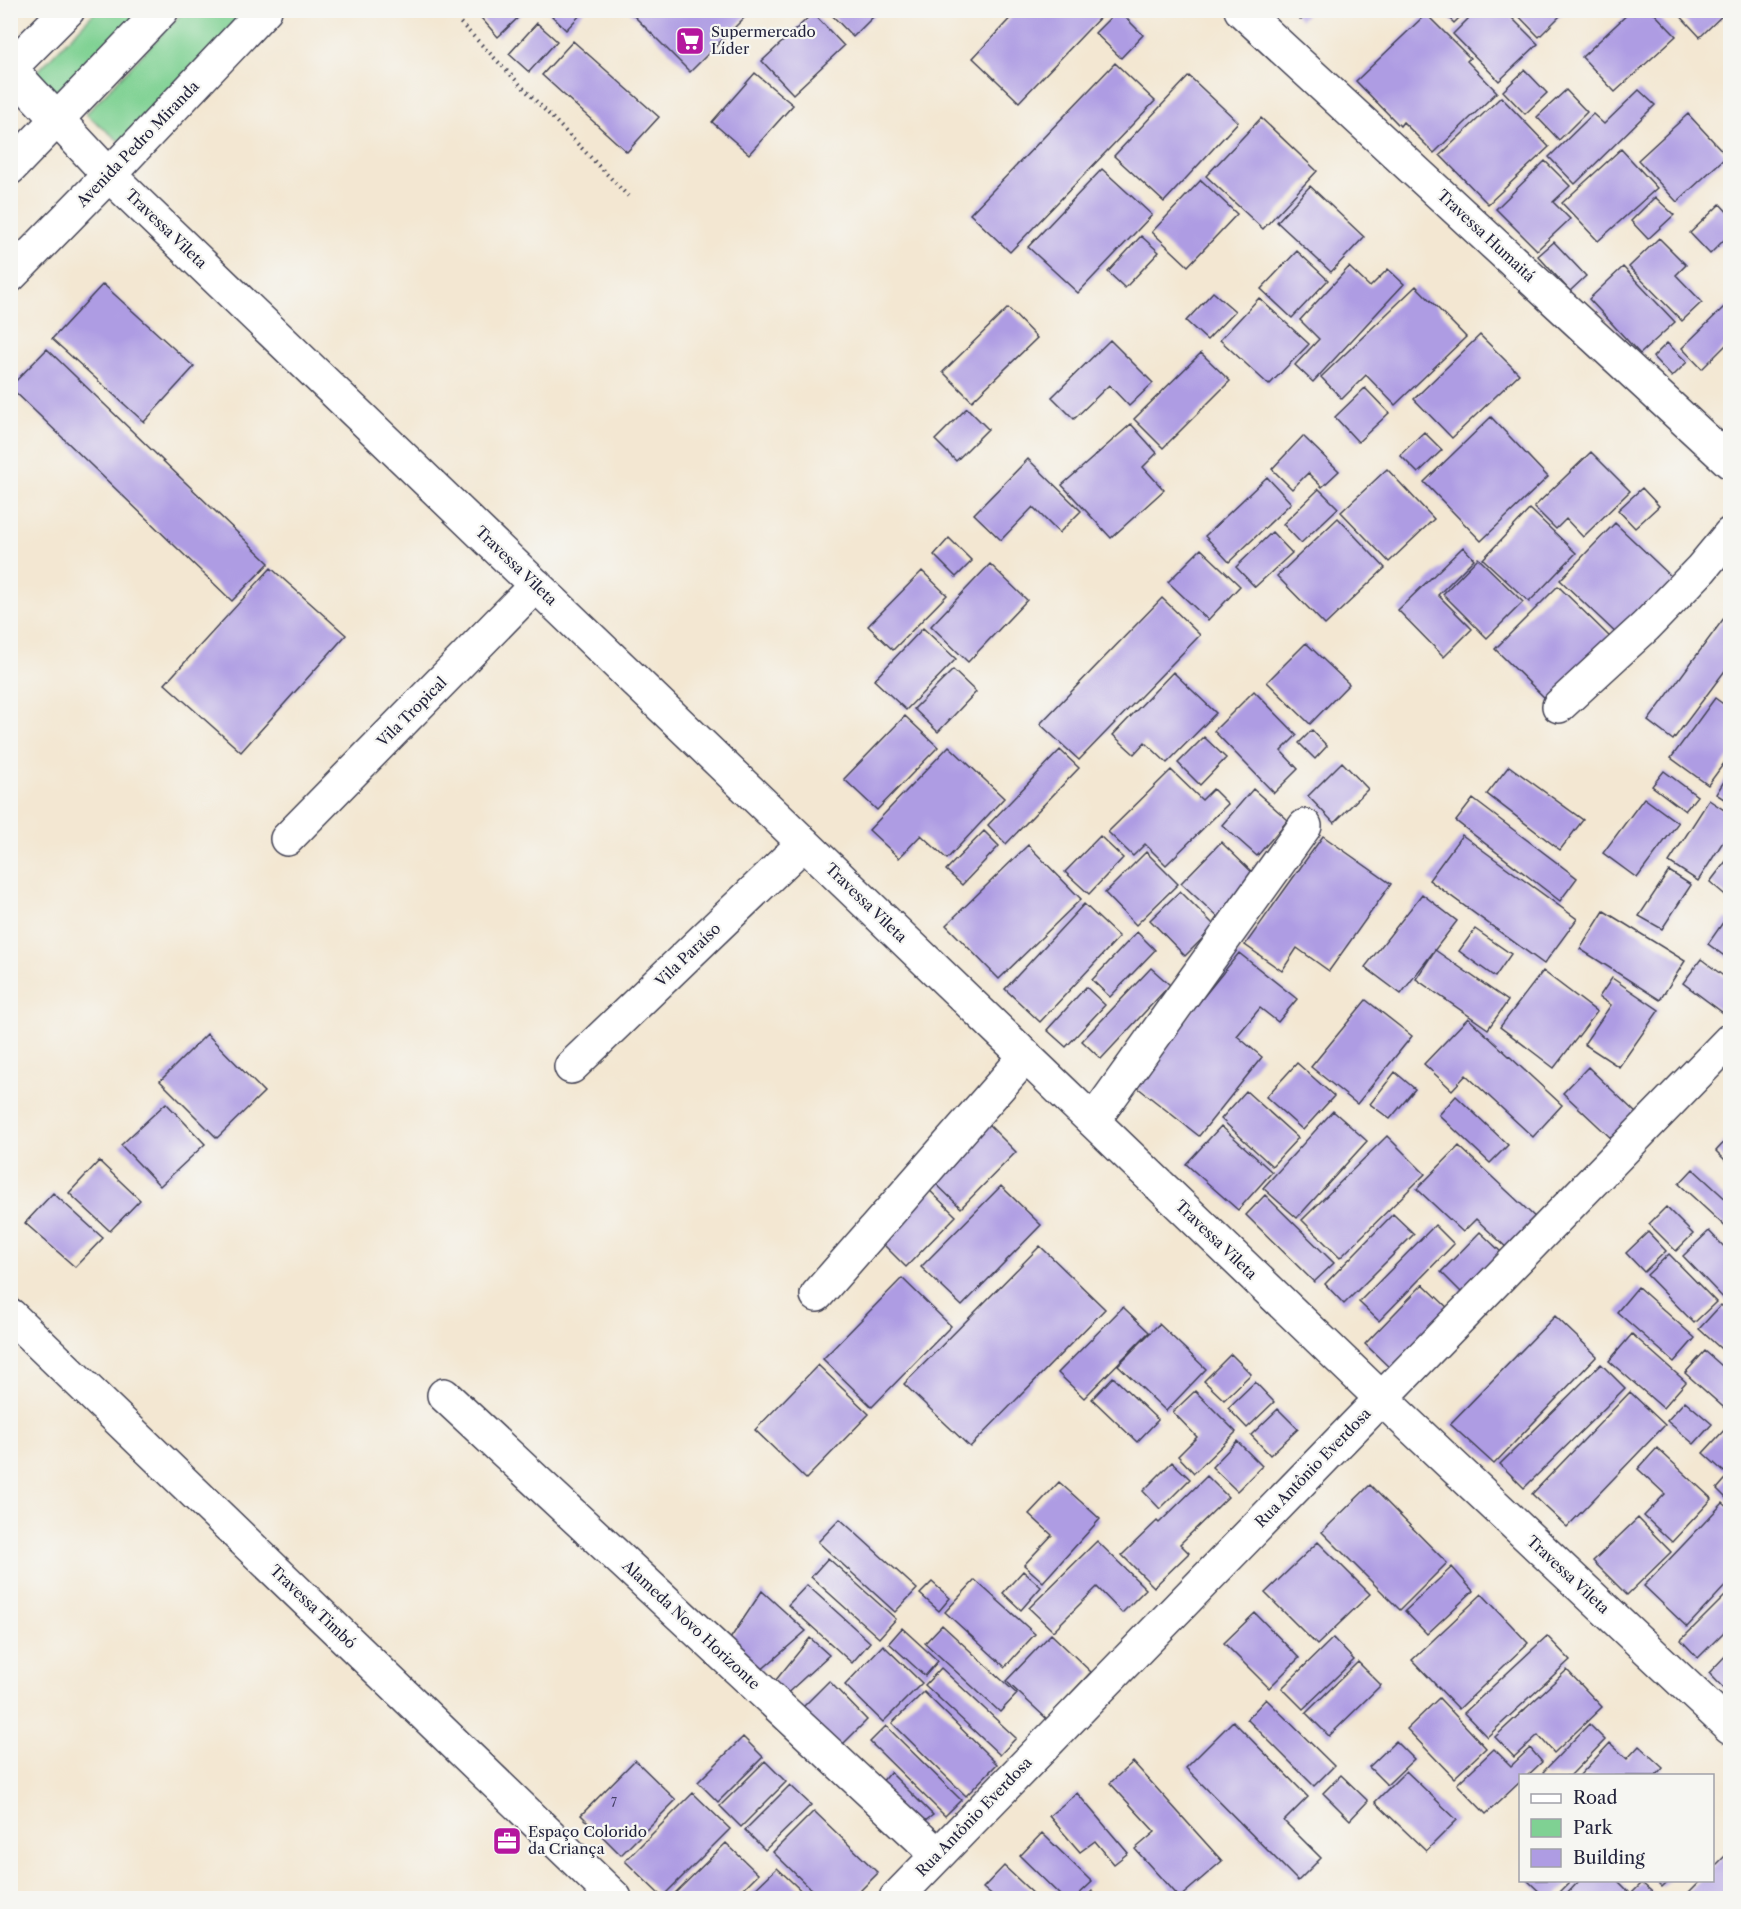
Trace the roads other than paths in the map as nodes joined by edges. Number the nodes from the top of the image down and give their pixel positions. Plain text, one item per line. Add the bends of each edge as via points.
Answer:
1 (68, 10) edge
2 (162, 10) edge
3 (265, 10) edge
4 (1241, 10) edge
5 (10, 69) edge
6 (56, 120) junction
7 (10, 168) edge
8 (110, 175) junction
9 (10, 276) edge
10 (1731, 462) edge
11 (1731, 534) edge
12 (536, 585) junction
13 (1559, 706) dead end
14 (1305, 826) dead end
15 (287, 838) dead end
16 (804, 843) junction
17 (1731, 1040) edge
18 (1026, 1056) junction
19 (571, 1067) dead end
20 (1094, 1121) junction
21 (817, 1295) dead end
22 (10, 1315) edge
23 (444, 1395) dead end
24 (1381, 1398) junction
25 (1731, 1727) edge
26 (937, 1854) junction
27 (615, 1899) edge
28 (896, 1899) edge

1 - 5 street
2 - 6 street
3 - 8 street, Avenida Pedro Miranda
4 - 10 street, Travessa Humaitá
5 - 6 street, Travessa Vileta
6 - 7 street
6 - 8 street, Travessa Vileta
8 - 9 street, Avenida Pedro Miranda
8 - 12 street, Travessa Vileta
11 - 13 street via 1646,626
12 - 15 street, Vila Tropical
12 - 16 street, Travessa Vileta
14 - 20 street
16 - 18 street, Travessa Vileta
16 - 19 street, Vila Paraíso
17 - 24 street, Rua Antônio Everdosa
18 - 20 street, Travessa Vileta
18 - 21 street
20 - 24 street, Travessa Vileta
22 - 27 street, Travessa Timbó
23 - 26 street, Alameda Novo Horizonte
24 - 25 street, Travessa Vileta
24 - 26 street, Rua Antônio Everdosa
26 - 28 street, Rua Antônio Everdosa

